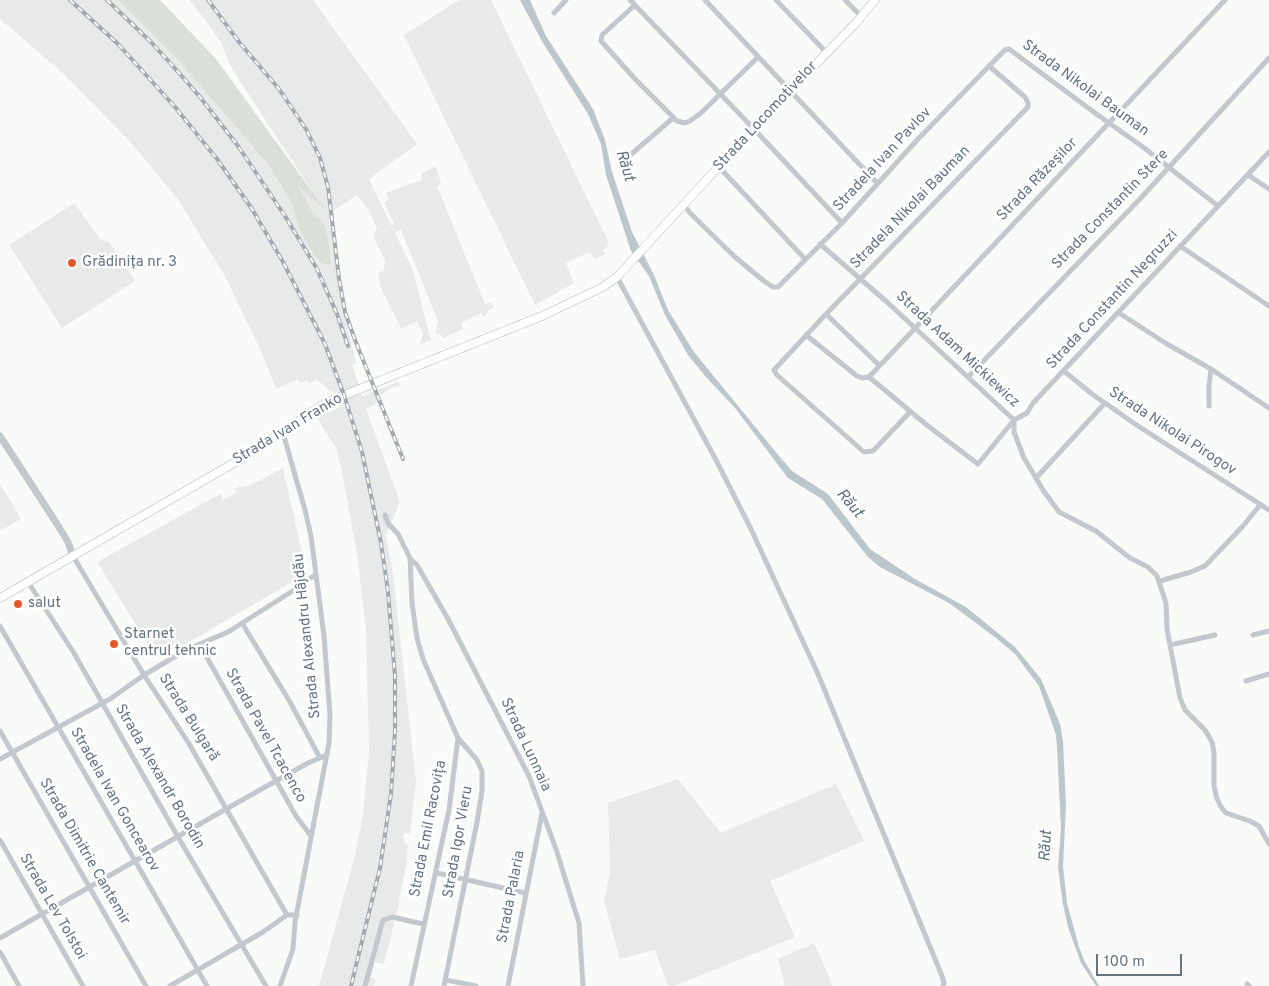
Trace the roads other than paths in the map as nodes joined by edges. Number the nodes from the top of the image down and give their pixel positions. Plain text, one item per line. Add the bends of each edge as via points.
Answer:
1 (566, 0) edge
2 (630, 0) edge
3 (705, 0) edge
4 (776, 0) edge
5 (845, 0) edge
6 (875, 0) edge
7 (1225, 0) edge
8 (635, 5) junction
9 (554, 13) dead end
10 (861, 16) junction
11 (1008, 50) joint
12 (827, 53) junction
13 (758, 57) junction
14 (1269, 58) edge
15 (989, 66) junction
16 (790, 90) junction
17 (721, 94) junction
18 (673, 118) junction
19 (1110, 123) junction
20 (754, 129) junction
21 (1269, 152) edge
22 (628, 157) dead end
23 (719, 167) junction
24 (1169, 167) junction
25 (1248, 175) junction
26 (877, 183) junction
27 (1269, 189) edge
28 (684, 205) junction
29 (1218, 206) junction
30 (842, 223) junction
31 (657, 233) joint
32 (820, 244) junction
33 (1180, 246) junction
34 (805, 259) junction
35 (617, 277) junction
36 (860, 278) junction
37 (1269, 306) edge
38 (1119, 313) junction
39 (826, 314) junction
40 (914, 328) junction
41 (806, 334) junction
42 (879, 365) junction
43 (1212, 369) junction
44 (1064, 371) junction
45 (869, 377) junction
46 (968, 377) junction
47 (1105, 403) junction
48 (1209, 406) dead end
49 (1269, 408) edge
50 (910, 412) junction
51 (1014, 420) junction
52 (283, 432) junction
53 (0, 436) edge
54 (1036, 478) junction
55 (1260, 504) junction
56 (1269, 510) edge
57 (385, 516) dead end
58 (73, 556) junction
59 (410, 558) junction
60 (315, 575) junction
61 (1160, 581) junction
62 (28, 582) junction
63 (0, 598) edge
64 (242, 623) junction
65 (0, 626) edge
66 (1269, 631) edge
67 (1215, 635) dead end
68 (1253, 636) dead end
69 (200, 645) junction
70 (1170, 645) junction
71 (1269, 674) edge
72 (144, 675) junction
73 (1246, 681) dead end
74 (102, 703) junction
75 (58, 727) junction
76 (0, 730) edge
77 (458, 738) junction
78 (12, 752) junction
79 (327, 755) junction
80 (320, 758) junction
81 (0, 759) edge
82 (276, 781) junction
83 (226, 809) junction
84 (542, 813) junction
85 (311, 836) junction
86 (178, 838) junction
87 (0, 840) edge
88 (1269, 844) edge
89 (135, 862) junction
90 (436, 873) junction
91 (465, 880) junction
92 (89, 888) junction
93 (525, 893) junction
94 (42, 914) junction
95 (287, 914) junction
96 (297, 915) junction
97 (423, 924) junction
98 (0, 938) edge
99 (241, 943) junction
100 (0, 952) edge
101 (197, 970) junction
102 (445, 983) edge
103 (19, 986) edge
104 (83, 986) edge
105 (146, 986) edge
106 (170, 986) edge
107 (207, 986) edge
108 (266, 986) edge
109 (280, 986) edge
110 (365, 986) edge
111 (411, 986) edge
112 (476, 986) edge
113 (508, 986) edge
114 (583, 986) edge
115 (943, 986) edge

1 - 9 street
2 - 8 street
3 - 13 street
4 - 12 street
5 - 10 street
6 - 10 main road, Strada Locomotivelor
7 - 19 street, Strada Răzeșilor
8 - 17 street
8 - 18 street via 602,35 601,41
10 - 12 main road, Strada Locomotivelor
11 - 15 street, Stradela Ivan Pavlov
11 - 19 street, Strada Nikolai Bauman
12 - 16 main road, Strada Locomotivelor
13 - 16 street
13 - 17 street
14 - 24 street, Strada Constantin Stere
15 - 26 street, Stradela Ivan Pavlov
15 - 36 street, Stradela Nikolai Bauman via 1025,97 1028,107
16 - 20 main road, Strada Locomotivelor
16 - 26 street
17 - 18 street via 690,121 681,123
17 - 20 street
18 - 22 street
19 - 24 street, Strada Nikolai Bauman
19 - 40 street, Strada Răzeșilor
20 - 23 main road, Strada Locomotivelor
20 - 30 street
21 - 25 street, Strada Constantin Negruzzi
23 - 28 main road, Strada Locomotivelor
23 - 34 street
24 - 29 street, Strada Nikolai Bauman
24 - 46 street, Strada Constantin Stere
25 - 27 street
25 - 29 street, Strada Constantin Negruzzi
26 - 30 street, Stradela Ivan Pavlov
28 - 31 main road, Strada Locomotivelor
28 - 34 street, Stradela Ivan Pavlov via 735,258 777,288
29 - 33 street, Strada Constantin Negruzzi
30 - 32 street, Stradela Ivan Pavlov
31 - 35 main road, Strada Ivan Franko
32 - 34 street, Stradela Ivan Pavlov
32 - 36 street, Strada Adam Mickiewicz
33 - 37 street
33 - 38 street, Strada Constantin Negruzzi
35 - 52 main road, Strada Ivan Franko via 542,316 327,402
35 - 115 street via 750,527 814,666 942,976
36 - 39 street, Stradela Nikolai Bauman
36 - 40 street, Strada Adam Mickiewicz
38 - 43 street
38 - 44 street, Strada Constantin Negruzzi
39 - 41 street, Stradela Nikolai Bauman
39 - 42 street
40 - 42 street, Strada Răzeșilor
40 - 46 street, Strada Adam Mickiewicz
41 - 45 street via 857,376
41 - 50 street, Stradela Nikolai Bauman via 774,370 864,452 873,451
42 - 45 street, Strada Răzeșilor
43 - 48 street
43 - 49 street
44 - 47 street, Strada Nikolai Pirogov
44 - 51 street, Strada Constantin Negruzzi via 1027,413
45 - 50 street
46 - 51 street, Strada Adam Mickiewicz
47 - 54 street
47 - 55 street, Strada Nikolai Pirogov
50 - 51 street, Strada Constantin Negruzzi via 978,464
51 - 54 street, Strada Adam Mickiewicz via 1016,438
52 - 58 main road, Strada Ivan Franko
52 - 60 street, Strada Alexandru Hâjdău via 311,536
53 - 58 street, Strada Bulgară via 68,542
54 - 61 street, Strada Adam Mickiewicz via 1059,512 1096,531 1130,558 1148,567
55 - 56 street, Strada Nikolai Pirogov
55 - 61 street via 1205,566
57 - 59 street, Strada Igor Vieru
58 - 62 main road, Strada Ivan Franko
58 - 72 street, Strada Bulgară
59 - 77 street, Strada Igor Vieru via 416,638
59 - 84 street, Strada Lunnaia via 417,565 474,668 529,776
60 - 64 street
60 - 79 street, Strada Alexandru Hâjdău via 329,692
61 - 70 street via 1166,603
62 - 63 main road, Strada Ivan Franko
62 - 74 street, Strada Alexandr Borodin via 67,640
64 - 69 street
64 - 80 street
65 - 75 street, Stradela Ivan Goncearov
66 - 68 street
67 - 70 street
69 - 72 street
69 - 82 street, Strada Pavel Tcacenco
70 - 88 street via 1182,704 1212,742 1218,803 1226,813 1259,826
71 - 73 street
72 - 74 street
72 - 83 street, Strada Bulgară via 168,709
74 - 75 street
74 - 86 street, Strada Alexandr Borodin
75 - 78 street
75 - 89 street, Stradela Ivan Goncearov
76 - 78 street, Strada Dimitrie Cantemir
77 - 90 street, Strada Emil Racovița via 449,810
77 - 91 street, Strada Igor Vieru via 482,771 482,791
78 - 81 street
78 - 92 street, Strada Dimitrie Cantemir
79 - 80 street
79 - 85 street, Strada Alexandru Hâjdău
80 - 82 street
82 - 83 street
82 - 85 street, Strada Pavel Tcacenco via 298,821
83 - 86 street
83 - 95 street, Strada Bulgară
84 - 93 street, Strada Palaria
84 - 114 street, Strada Lunnaia via 579,923
85 - 96 street, Strada Alexandru Hâjdău
86 - 89 street
86 - 99 street, Strada Alexandr Borodin
87 - 94 street, Strada Lev Tolstoi
89 - 92 street
89 - 101 street, Stradela Ivan Goncearov
90 - 91 street
90 - 97 street, Strada Emil Racovița
91 - 93 street
91 - 102 street, Strada Igor Vieru
92 - 94 street
92 - 105 street, Strada Dimitrie Cantemir
93 - 113 street, Strada Palaria
94 - 98 street
94 - 104 street, Strada Lev Tolstoi
95 - 96 street
95 - 99 street
96 - 109 street, Strada Alexandru Hâjdău via 293,949
97 - 110 street via 392,917 383,920
97 - 111 street, Strada Emil Racovița
99 - 101 street
99 - 108 street, Strada Alexandr Borodin
100 - 103 street
101 - 106 street
101 - 107 street, Stradela Ivan Goncearov
102 - 112 street

